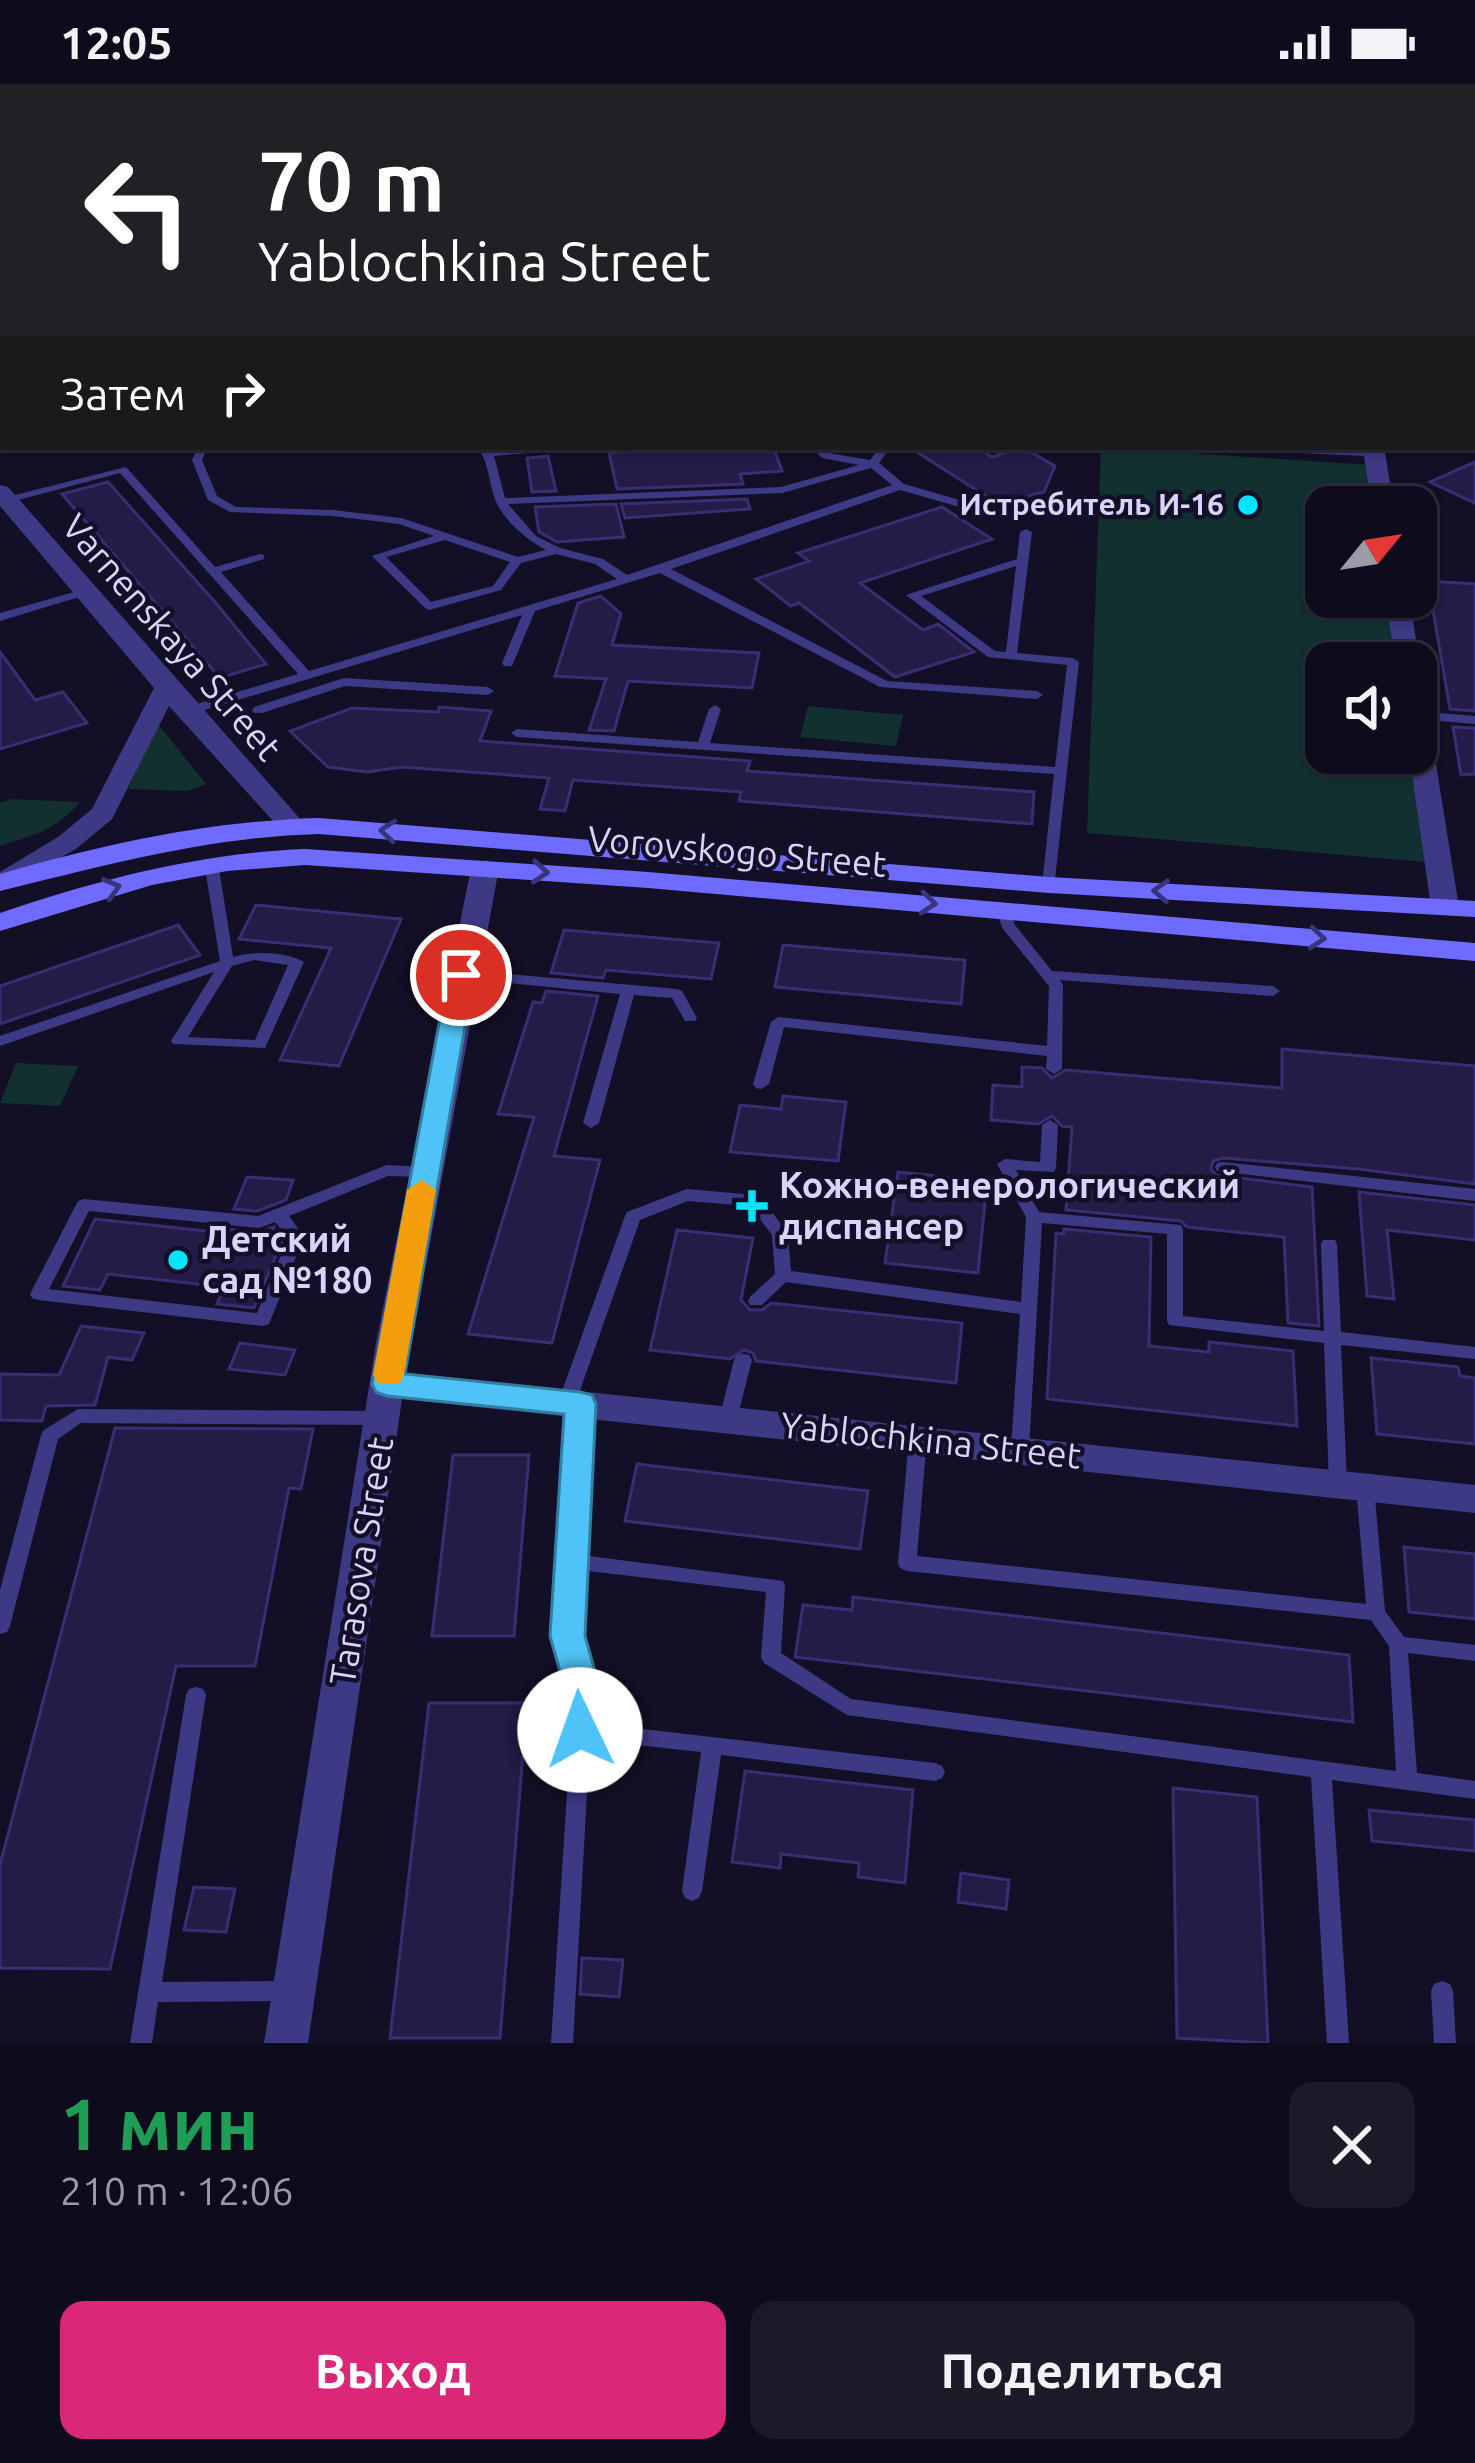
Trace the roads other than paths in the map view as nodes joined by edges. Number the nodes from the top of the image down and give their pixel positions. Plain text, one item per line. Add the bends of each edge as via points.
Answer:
1 (202, 450) edge
2 (484, 450) edge
3 (820, 450) edge
4 (883, 450) edge
5 (1379, 450) edge
6 (873, 464) junction
7 (900, 486) junction
8 (1382, 486) edge
9 (3, 496) edge
10 (1043, 499) dead end
11 (500, 501) junction
12 (1026, 532) dead end
13 (445, 536) junction
14 (556, 551) junction
15 (260, 557) dead end
16 (517, 561) junction
17 (1022, 561) junction
18 (661, 569) junction
19 (213, 571) junction
20 (625, 580) junction
21 (85, 592) junction
22 (530, 608) junction
23 (0, 617) edge
24 (1011, 656) junction
25 (508, 663) dead end
26 (331, 667) junction
27 (306, 675) junction
28 (344, 682) junction
29 (166, 686) junction
30 (488, 691) dead end
31 (1037, 694) dead end
32 (715, 709) dead end
33 (258, 710) dead end
34 (187, 711) junction
35 (1437, 717) edge
36 (1475, 721) edge
37 (518, 733) dead end
38 (703, 746) junction
39 (1061, 771) junction
40 (1425, 774) edge
41 (292, 826) junction
42 (211, 862) junction
43 (485, 868) junction
44 (0, 883) edge
45 (1049, 885) junction
46 (1445, 907) junction
47 (1002, 909) junction
48 (1475, 909) edge
49 (0, 922) edge
50 (1475, 952) edge
51 (227, 963) junction
52 (461, 975) junction
53 (1049, 975) junction
54 (628, 990) junction
55 (1273, 991) dead end
56 (690, 1018) dead end
57 (0, 1041) edge
58 (761, 1084) dead end
59 (591, 1123) dead end
60 (1050, 1125) dead end
61 (1223, 1167) dead end
62 (425, 1172) junction
63 (1475, 1196) edge
64 (278, 1214) junction
65 (1034, 1217) junction
66 (1328, 1244) dead end
67 (783, 1276) junction
68 (756, 1301) dead end
69 (1028, 1310) junction
70 (1330, 1337) junction
71 (1475, 1353) edge
72 (743, 1360) dead end
73 (385, 1401) junction
74 (574, 1403) junction
75 (728, 1419) junction
76 (917, 1438) junction
77 (1021, 1449) junction
78 (1352, 1485) junction
79 (1475, 1498) edge
80 (569, 1561) junction
81 (1376, 1613) junction
82 (0, 1626) edge
83 (1398, 1644) junction
84 (1475, 1653) edge
85 (196, 1695) dead end
86 (580, 1730) junction
87 (712, 1745) junction
88 (935, 1772) dead end
89 (1321, 1772) junction
90 (1407, 1781) junction
91 (1475, 1790) edge
92 (692, 1891) dead end
93 (294, 1991) junction
94 (1442, 1991) dead end
95 (149, 1992) junction
96 (141, 2043) edge
97 (286, 2043) edge
98 (562, 2043) edge
99 (1338, 2043) edge
100 (1445, 2043) edge

1 - 13 lane via 197,460 212,498 235,510 333,512
2 - 11 lane
3 - 6 lane
4 - 6 lane
5 - 8 street
6 - 7 lane
6 - 11 lane via 782,490
7 - 10 lane via 998,515
7 - 18 lane
9 - 19 lane via 122,469
9 - 21 street, Varnenskaya Street
11 - 14 lane via 532,538
12 - 17 lane
13 - 16 lane
13 - 16 lane via 379,556 429,606 497,588
14 - 16 lane
14 - 20 lane via 599,561
15 - 19 lane
17 - 24 lane
17 - 24 lane via 912,596 992,654
18 - 20 lane
18 - 31 lane via 884,684
19 - 27 lane
20 - 22 lane
21 - 23 lane
21 - 29 street, Varnenskaya Street
22 - 25 lane
22 - 26 lane
24 - 39 lane via 1073,662
26 - 27 lane
26 - 28 lane
27 - 34 lane
28 - 30 lane
28 - 33 lane
29 - 34 street, Varnenskaya Street
29 - 44 street via 103,813
32 - 38 lane
34 - 41 street, Varnenskaya Street
35 - 36 lane
37 - 38 lane
38 - 39 lane
39 - 45 lane
40 - 46 street
41 - 44 main road, Vorovskogo Street via 174,836
45 -> 41 main road, Vorovskogo Street
42 - 43 main road, Vorovskogo Street via 305,857
49 -> 42 main road, Vorovskogo Street
42 - 51 lane
43 -> 47 main road, Vorovskogo Street
43 - 52 street, Tarasova Street
46 -> 45 main road, Vorovskogo Street
46 - 48 main road, Vorovskogo Street
47 -> 50 main road, Vorovskogo Street
47 - 53 lane
51 - 51 lane via 190,1022 178,1041 260,1045 297,962 254,956
51 - 57 lane
52 - 54 lane
52 - 62 street, Tarasova Street
53 - 55 lane
53 - 58 lane via 1056,985 1054,1060 778,1022
54 - 56 lane via 677,994
54 - 59 lane
60 - 65 lane via 1048,1168 1006,1164
61 - 63 lane
62 - 64 lane via 387,1170
62 - 73 street, Tarasova Street
64 - 64 lane via 296,1237 263,1320 38,1294 84,1205 260,1222
65 - 69 lane
65 - 70 lane via 1174,1229 1175,1321
66 - 70 lane
67 - 68 lane
67 - 69 lane
67 - 74 lane via 780,1234 755,1201 687,1195 633,1216
69 - 77 lane
70 - 71 lane
70 - 78 lane
72 - 75 lane
73 - 74 street, Yablochkina Street
73 - 82 lane via 78,1416 50,1435
73 - 93 street, Tarasova Street
74 - 75 street, Yablochkina Street
74 - 80 lane
75 - 76 street, Yablochkina Street
76 - 77 street, Yablochkina Street
76 - 81 lane via 907,1563
77 - 78 street, Yablochkina Street
78 - 79 street, Yablochkina Street
78 - 81 lane
80 - 86 lane via 567,1636 581,1682
80 - 89 lane via 776,1586 771,1657 847,1707
81 - 83 lane
83 - 84 lane
83 - 90 lane
85 - 95 lane
86 - 87 lane
86 - 98 lane
87 - 88 lane
87 - 92 lane
89 - 90 lane
89 - 99 lane
90 - 91 lane
93 - 95 lane
93 - 97 street, Tarasova Street
94 - 100 lane
95 - 96 lane

